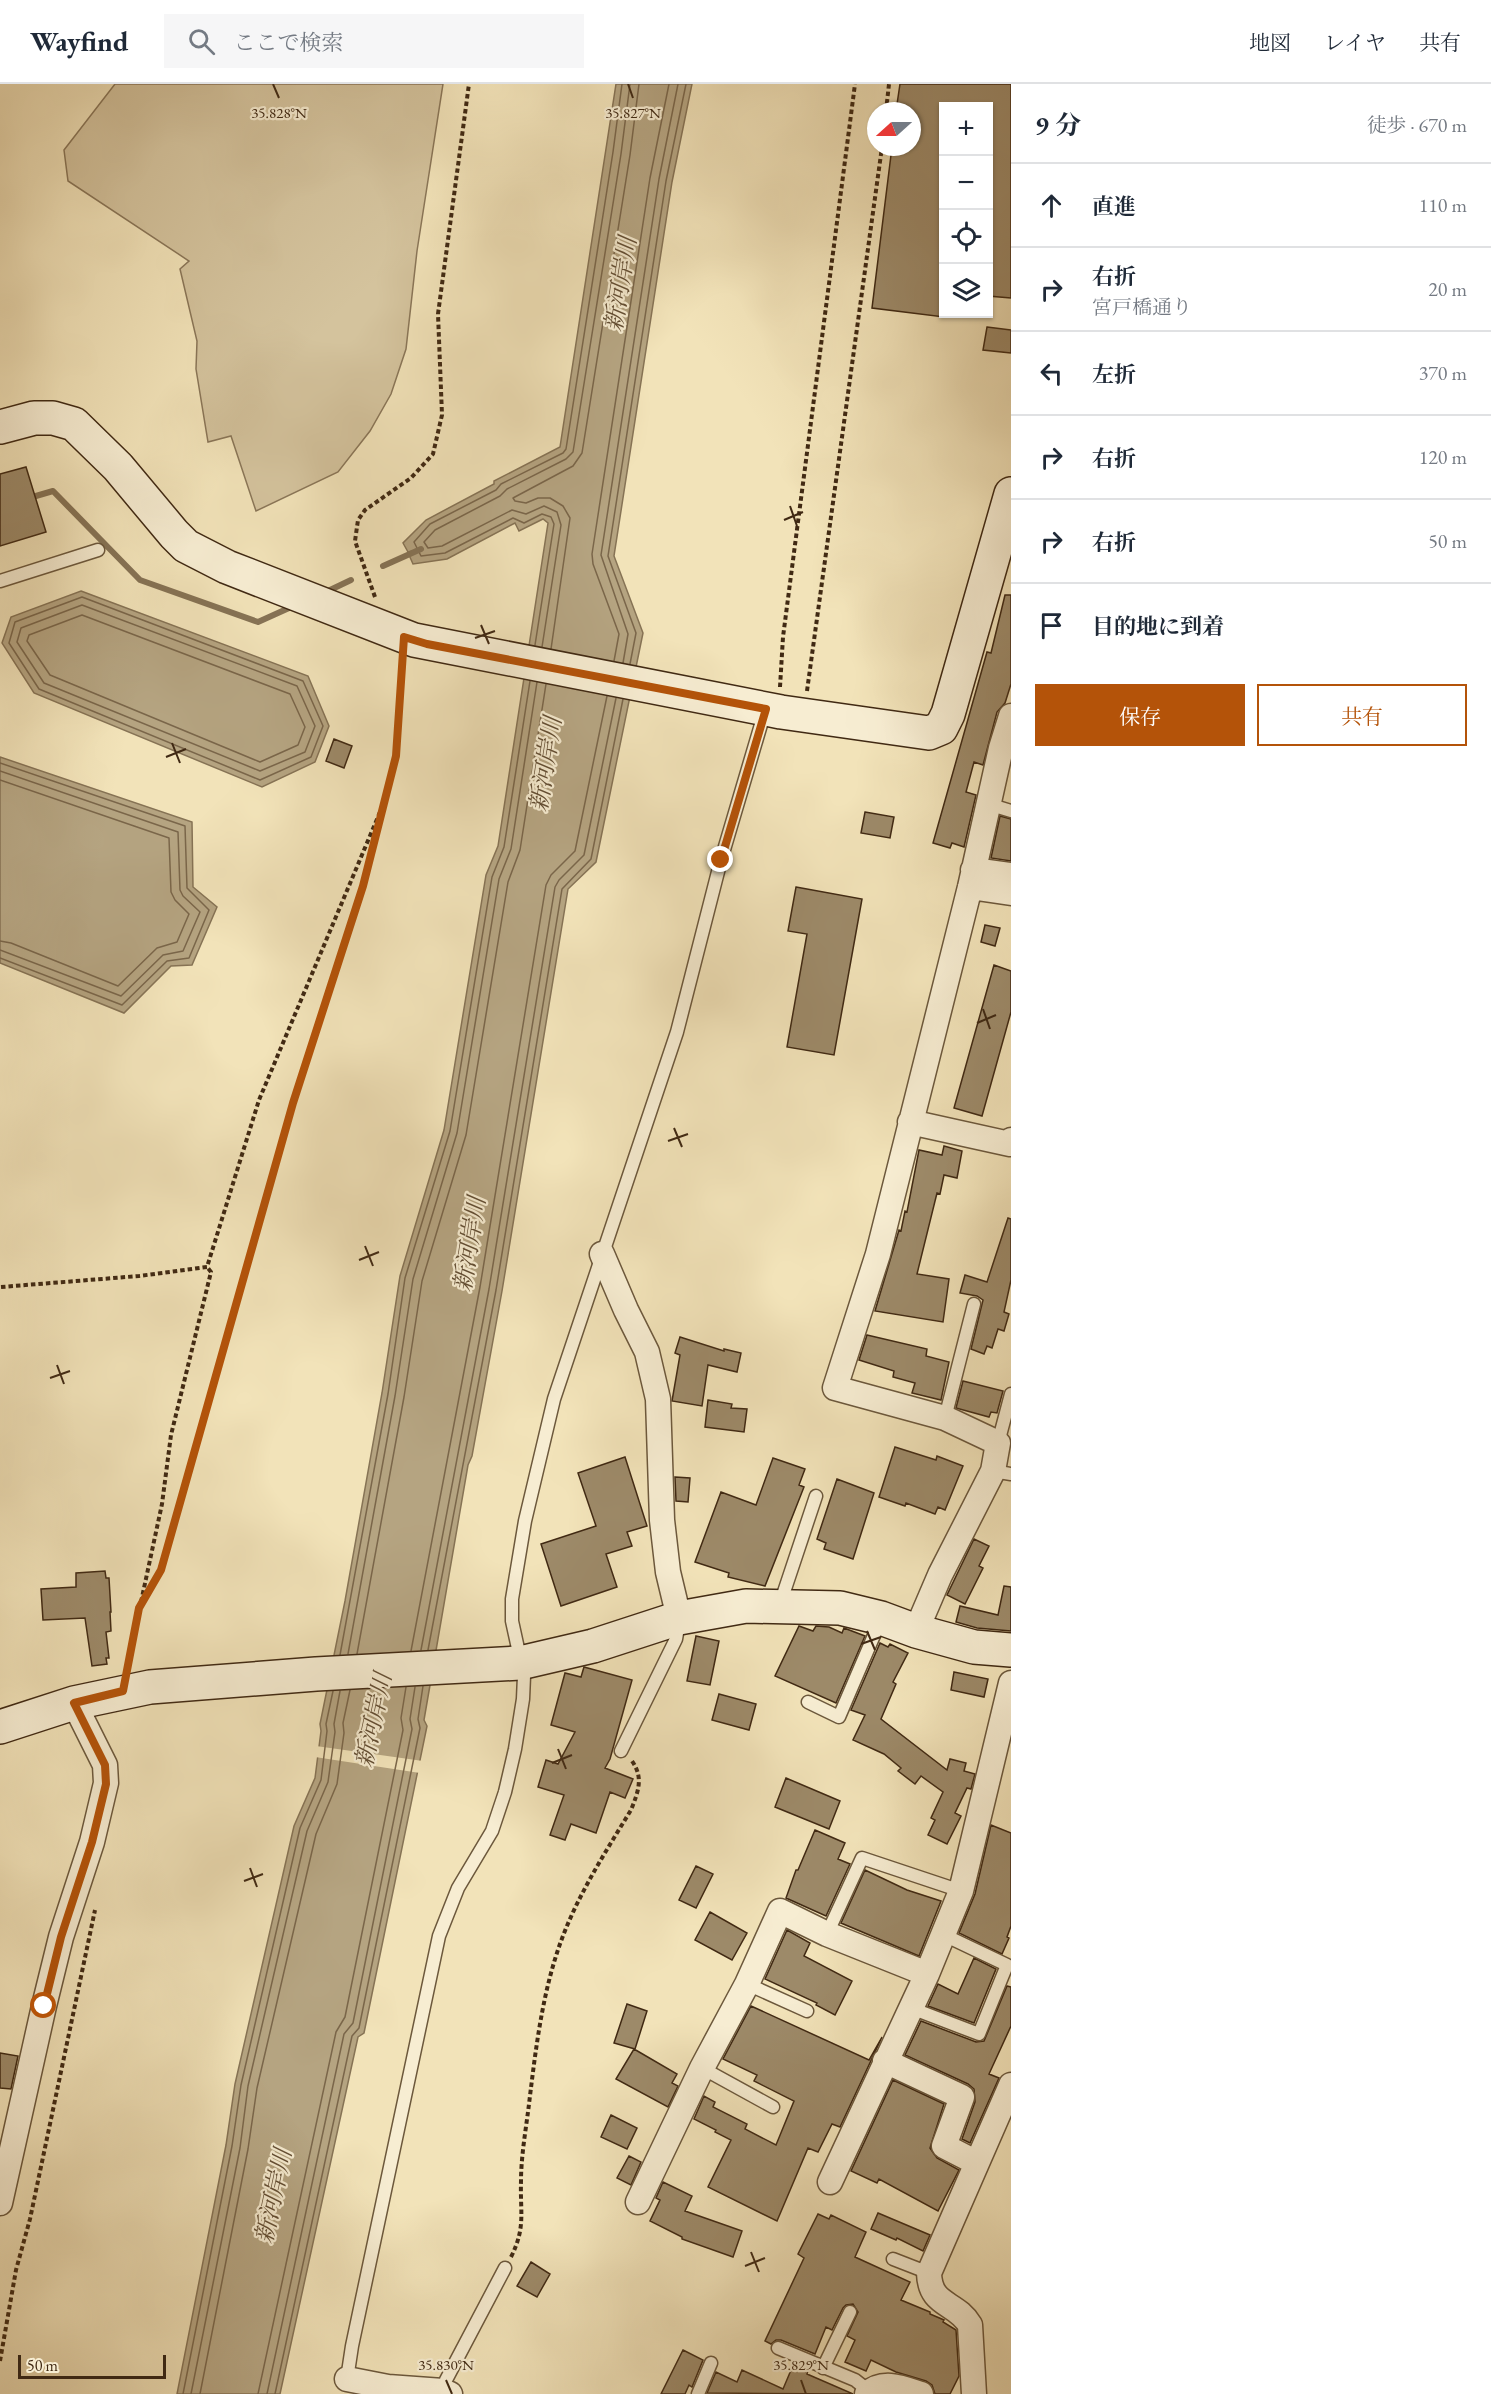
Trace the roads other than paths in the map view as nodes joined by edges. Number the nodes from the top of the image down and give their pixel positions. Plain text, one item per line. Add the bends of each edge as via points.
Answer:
1 (0, 427) edge
2 (1011, 494) edge
3 (98, 550) dead end
4 (0, 581) edge
5 (775, 705) junction
6 (1011, 716) edge
7 (988, 804) junction
8 (1011, 811) edge
9 (1011, 875) edge
10 (971, 878) junction
11 (1011, 893) edge
12 (910, 1122) junction
13 (1011, 1140) edge
14 (602, 1254) junction
15 (974, 1304) dead end
16 (1011, 1394) edge
17 (945, 1418) junction
18 (998, 1443) junction
19 (1002, 1473) edge
20 (816, 1496) dead end
21 (779, 1605) junction
22 (679, 1618) junction
23 (881, 1618) junction
24 (916, 1631) junction
25 (1011, 1650) edge
26 (520, 1663) junction
27 (1011, 1683) edge
28 (808, 1702) dead end
29 (74, 1703) junction
30 (0, 1727) edge
31 (621, 1751) road end
32 (961, 1891) junction
33 (827, 1934) junction
34 (944, 1935) junction
35 (1009, 1961) edge
36 (927, 1974) junction
37 (747, 1984) junction
38 (910, 2007) junction
39 (807, 2011) dead end
40 (885, 2061) junction
41 (702, 2068) junction
42 (1011, 2085) edge
43 (773, 2107) dead end
44 (977, 2163) junction
45 (830, 2182) dead end
46 (638, 2202) dead end
47 (0, 2203) edge
48 (893, 2259) dead end
49 (505, 2268) road end
50 (929, 2273) junction
51 (850, 2312) dead end
52 (778, 2348) dead end
53 (711, 2363) dead end
54 (824, 2368) junction
55 (347, 2379) joint
56 (434, 2392) edge
57 (868, 2393) edge
58 (698, 2394) edge
59 (921, 2394) edge
60 (974, 2394) edge

1 - 5 street via 44,418 74,424 118,467 186,546 227,567 409,638
2 - 5 street via 941,728 929,733
3 - 4 lane
5 - 14 lane via 721,860 677,1032
6 - 7 street
7 - 8 lane
7 - 10 street
9 - 10 street
10 - 11 street
10 - 12 street
12 - 13 street via 1010,1144
12 - 17 street via 878,1254 835,1388
14 - 22 street via 647,1352 658,1399 662,1520
14 - 26 lane via 554,1399 525,1521 512,1599
15 - 17 lane
16 - 18 lane
17 - 18 street
18 - 19 street
19 - 24 street via 940,1575
20 - 21 lane
21 - 22 street via 730,1608
21 - 23 street via 840,1608
22 - 26 street via 593,1646
22 - 31 lane via 676,1639
23 - 24 street
23 - 28 lane via 839,1717
24 - 25 street via 974,1647
26 - 29 street via 136,1689
26 - 55 lane via 523,1699 505,1792 492,1831 458,1888 439,1936
27 - 32 street
29 - 30 street
29 - 47 street via 105,1765 106,1784 61,1937
32 - 33 lane via 862,1858
32 - 34 street
33 - 36 street
33 - 37 street via 780,1911
34 - 35 lane
34 - 36 street
35 - 38 lane via 979,2034
36 - 38 street
37 - 39 lane
37 - 41 street
38 - 40 street
40 - 44 street via 962,2097 944,2146
40 - 45 street
41 - 43 lane
41 - 46 street
42 - 44 street
44 - 50 street
48 - 50 lane
49 - 56 lane via 446,2380
50 - 60 street via 929,2286 936,2297 970,2325
51 - 54 lane
52 - 54 lane
53 - 58 lane
54 - 57 lane via 855,2380
55 - 56 street
57 - 59 street via 891,2385

